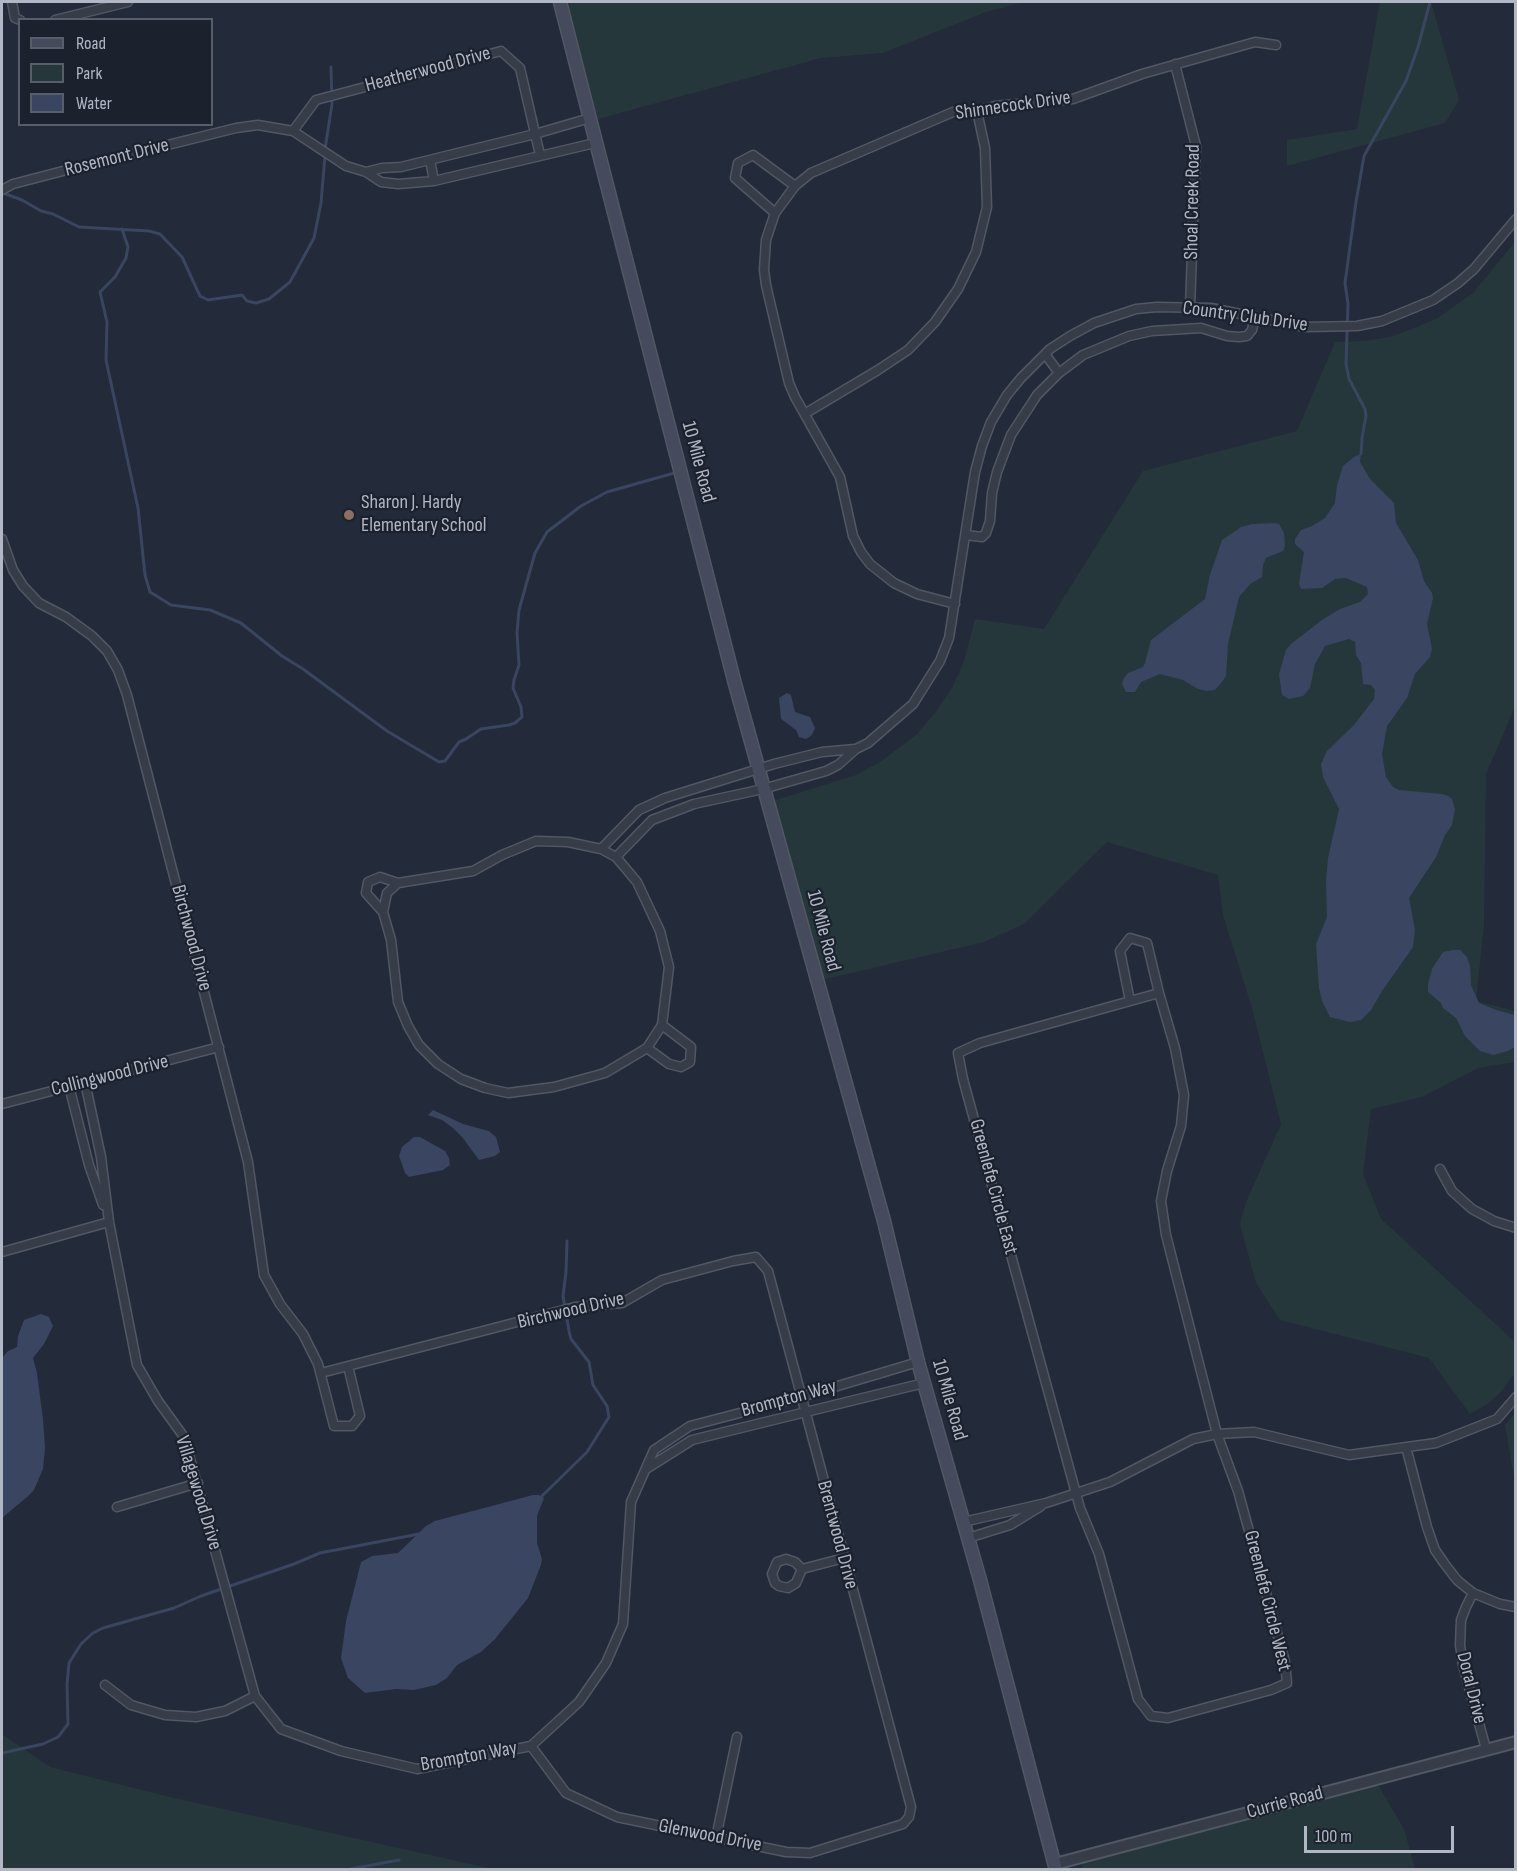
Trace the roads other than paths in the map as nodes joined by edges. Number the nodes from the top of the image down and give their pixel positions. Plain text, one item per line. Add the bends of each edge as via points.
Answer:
1 (12, 2) edge
2 (128, 2) edge
3 (560, 2) edge
4 (63, 18) edge
5 (18, 19) edge
6 (1276, 45) dead end
7 (1175, 64) junction
8 (978, 111) junction
9 (590, 118) junction
10 (293, 131) junction
11 (535, 134) junction
12 (595, 143) junction
13 (540, 155) junction
14 (430, 160) junction
15 (366, 172) junction
16 (434, 181) junction
17 (795, 186) junction
18 (2, 190) edge
19 (775, 213) junction
20 (1515, 219) edge
21 (1190, 307) junction
22 (1255, 317) junction
23 (1045, 354) junction
24 (1059, 373) junction
25 (806, 413) junction
26 (966, 535) junction
27 (2, 539) edge
28 (955, 604) junction
29 (856, 749) junction
30 (758, 770) junction
31 (763, 789) junction
32 (602, 849) junction
33 (616, 857) junction
34 (398, 883) junction
35 (383, 912) junction
36 (1159, 993) junction
37 (1130, 1001) junction
38 (662, 1026) junction
39 (219, 1047) junction
40 (647, 1048) junction
41 (85, 1082) junction
42 (69, 1086) junction
43 (2, 1104) edge
44 (1440, 1169) dead end
45 (109, 1222) junction
46 (1515, 1228) edge
47 (2, 1252) edge
48 (756, 1257) joint
49 (918, 1362) junction
50 (348, 1366) junction
51 (321, 1373) junction
52 (924, 1383) junction
53 (801, 1397) junction
54 (1515, 1397) edge
55 (805, 1413) junction
56 (1217, 1434) junction
57 (1406, 1447) junction
58 (644, 1471) junction
59 (198, 1483) junction
60 (1078, 1494) junction
61 (1046, 1503) junction
62 (117, 1507) dead end
63 (963, 1522) junction
64 (968, 1538) junction
65 (844, 1558) junction
66 (802, 1569) dead end
67 (1473, 1593) junction
68 (1515, 1607) edge
69 (105, 1685) dead end
70 (255, 1696) junction
71 (281, 1729) joint
72 (737, 1737) dead end
73 (1515, 1742) edge
74 (531, 1746) junction
75 (1486, 1749) junction
76 (909, 1816) joint
77 (716, 1838) junction
78 (1056, 1867) edge

1 - 5 street
2 - 4 street
3 - 9 main road, 10 Mile Road
6 - 7 street, Shinnecock Drive via 1255,42
7 - 8 street, Shinnecock Drive via 1073,99
7 - 21 street, Shoal Creek Road via 1196,146
8 - 17 street, Shinnecock Drive via 954,112 811,174
8 - 25 street via 985,148 987,207 976,252 958,289 935,322 908,350
9 - 11 street
9 - 12 main road, 10 Mile Road
10 - 11 street, Heatherwood Drive via 316,100 501,51 520,68
10 - 15 street, Rosemont Drive via 346,166
10 - 18 street, Rosemont Drive via 258,125 236,128
11 - 13 street, Heatherwood Drive
11 - 14 street
12 - 13 street, Rosemont Drive
12 - 30 main road, 10 Mile Road
13 - 16 street, Rosemont Drive
14 - 15 street
14 - 16 street
15 - 16 street, Rosemont Drive via 381,182
17 - 19 street, Shinnecock Drive
17 - 19 street via 753,154 738,163 735,178
19 - 25 street, Shinnecock Drive via 766,240 765,285 789,382
20 - 22 street, Country Club Drive via 1458,283 1408,312 1382,321 1335,327 1305,327
21 - 22 street, Country Club Drive
21 - 23 street, Country Club Drive via 1136,309 1117,314 1070,336
22 - 24 street via 1247,336 1227,336 1202,328 1129,336 1083,355
23 - 24 street
23 - 26 street, Country Club Drive via 1007,395 992,422 975,472
24 - 26 street via 1037,395 1011,435 997,472 986,532 982,537
25 - 28 street, Shinnecock Drive via 840,477 853,536 870,564 894,583
26 - 28 street, Country Club Drive
27 - 39 street, Birchwood Drive via 23,586 39,603 92,636 118,670
28 - 29 street, Country Club Drive via 949,638 920,694 900,717
29 - 30 street, Country Club Drive via 822,752
29 - 31 street, Country Club Drive via 826,771
30 - 31 main road, 10 Mile Road
30 - 32 street, Country Club Drive via 665,798 639,810
31 - 33 street, Country Club Drive via 694,804 652,820
31 - 49 main road, 10 Mile Road via 884,1221
32 - 33 street
32 - 34 street via 536,841 473,871
33 - 38 street via 637,882 660,931 669,967
34 - 35 street via 387,893
34 - 35 street via 380,877 368,882 366,893
35 - 40 street via 399,1002 408,1026 419,1045 461,1079 508,1093 554,1087 605,1073
36 - 37 street, Greenlefe Circle East
36 - 37 street via 1147,943 1130,938 1120,951
36 - 56 street via 1184,1095 1181,1126 1161,1201 1166,1235
37 - 60 street, Greenlefe Circle East via 980,1043 958,1053
38 - 40 street
38 - 40 street via 691,1047 690,1062 681,1067 669,1064
39 - 41 street, Collingwood Drive
39 - 51 street, Birchwood Drive via 248,1162 264,1275 303,1334
41 - 42 street, Collingwood Drive
41 - 45 street, Villagewood Drive via 101,1157
42 - 43 street, Collingwood Drive
42 - 45 street, Villagewood Drive via 89,1165
44 - 46 street via 1452,1191 1472,1209
45 - 47 street
45 - 59 street, Villagewood Drive via 137,1365 184,1437
48 - 50 street, Birchwood Drive via 662,1280 622,1303 575,1307
48 - 53 street, Brentwood Drive via 768,1270
49 - 52 main road, 10 Mile Road
49 - 53 street, Brompton Way
50 - 51 street, Birchwood Drive
50 - 51 street, Birchwood Drive via 360,1416 352,1426 334,1426
52 - 55 street, Brompton Way
52 - 63 main road, 10 Mile Road
53 - 55 street, Brentwood Drive
53 - 58 street, Brompton Way via 690,1426 654,1450
54 - 57 street via 1497,1419 1436,1443
55 - 58 street, Brompton Way via 692,1440
55 - 65 street, Brentwood Drive
56 - 57 street via 1254,1432 1349,1455
56 - 60 street via 1193,1439
56 - 60 street, Greenlefe Circle West via 1244,1514 1285,1662 1287,1683 1271,1690 1168,1718 1150,1716 1138,1699 1099,1554
57 - 67 street via 1435,1550 1457,1580
58 - 74 street, Brompton Way via 631,1502 623,1624 606,1663 579,1702
59 - 62 street
59 - 70 street, Villagewood Drive
60 - 61 street
61 - 63 street
61 - 64 street via 1010,1526
63 - 64 main road, 10 Mile Road
64 - 78 main road, 10 Mile Road
65 - 66 street
65 - 76 street, Brentwood Drive via 911,1807
67 - 68 street
67 - 75 street, Doral Drive via 1461,1620 1460,1645
69 - 70 street via 131,1705 165,1715 196,1717 225,1711
70 - 71 street, Villagewood Drive
71 - 74 street, Brompton Way via 341,1751 417,1768
72 - 77 street
73 - 75 street, Currie Road
74 - 77 street, Glenwood Drive via 566,1793 617,1817
75 - 78 street, Currie Road
76 - 77 street, Glenwood Drive via 903,1824 810,1853

